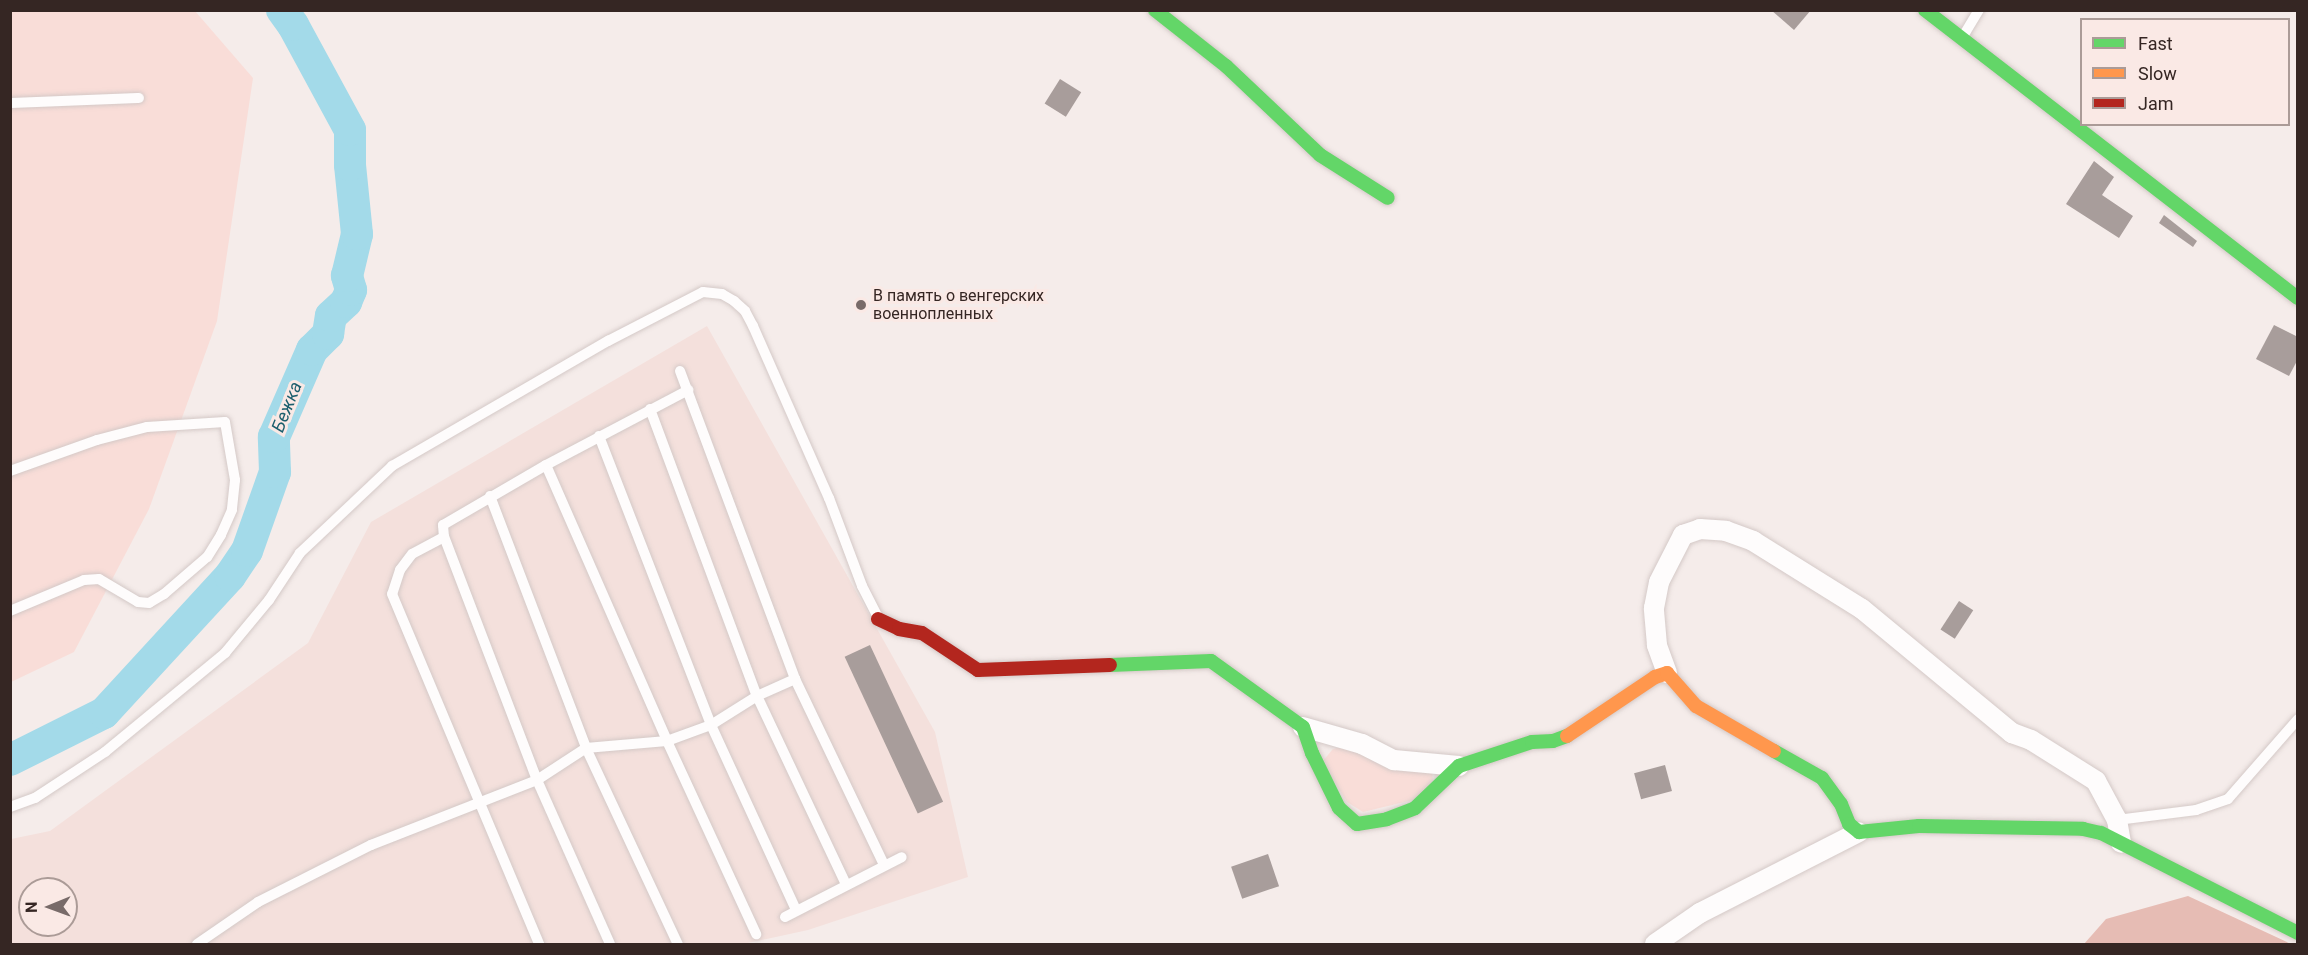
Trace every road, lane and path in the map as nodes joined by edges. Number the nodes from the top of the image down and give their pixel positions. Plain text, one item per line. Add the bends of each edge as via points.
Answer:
1 (1155, 10) edge
2 (1925, 10) edge
3 (1979, 10) edge
4 (1962, 38) junction
5 (139, 98) dead end
6 (10, 103) edge
7 (1388, 198) dead end
8 (2298, 298) edge
9 (680, 371) dead end
10 (688, 390) junction
11 (650, 410) junction
12 (599, 436) junction
13 (546, 465) junction
14 (10, 471) edge
15 (490, 496) junction
16 (444, 537) junction
17 (10, 611) edge
18 (878, 619) joint
19 (1667, 673) junction
20 (795, 679) junction
21 (757, 696) junction
22 (2298, 719) edge
23 (711, 724) junction
24 (1303, 728) junction
25 (667, 741) junction
26 (586, 748) junction
27 (1459, 766) junction
28 (537, 780) junction
29 (480, 803) junction
30 (10, 807) edge
31 (2117, 820) junction
32 (1859, 831) junction
33 (2121, 843) junction
34 (902, 857) dead end
35 (884, 865) junction
36 (846, 884) junction
37 (796, 910) junction
38 (785, 916) dead end
39 (2298, 933) edge
40 (756, 934) dead end
41 (197, 945) edge
42 (539, 945) edge
43 (610, 945) edge
44 (678, 945) edge
45 (1655, 945) edge

1 - 7 street via 1226,66 1320,155
2 - 4 street
3 - 4 lane
4 - 8 street
5 - 6 lane
9 - 10 lane
10 - 11 lane
10 - 20 lane
11 - 12 lane
11 - 21 lane
12 - 13 lane
12 - 23 lane
13 - 15 lane
13 - 25 lane
14 - 17 lane via 147,427 225,422 235,480 232,510 221,535 207,556 156,599 138,602 99,579 84,580
15 - 16 lane via 443,525
15 - 26 lane
16 - 28 lane
16 - 29 lane via 412,554 400,570 392,594
18 - 24 street via 922,633 978,670 1211,661
18 - 30 lane via 745,311 722,294 703,292 608,341 392,466 300,553 269,600 225,653 105,752 35,798
19 - 27 street via 1655,677 1574,733 1553,741 1520,745
19 - 31 street via 1657,645 1654,608 1659,582 1683,535 1701,529 1726,531 1754,541 1862,609 2012,733 2031,740 2096,781
19 - 32 street via 1696,706 1822,778 1849,824
20 - 21 lane
20 - 35 lane
21 - 23 lane
21 - 36 lane
22 - 31 lane via 2228,799 2196,810
23 - 25 lane
23 - 37 lane
24 - 27 street via 1362,744 1394,760
24 - 27 street via 1339,808 1357,824 1387,819 1415,808
25 - 26 lane
25 - 40 lane
26 - 28 lane
26 - 44 lane
28 - 29 lane
28 - 43 lane
29 - 41 lane via 371,845 258,902
29 - 42 lane
31 - 33 street
32 - 33 street via 1919,826 2083,829
32 - 45 street via 1700,913
33 - 39 street
34 - 35 lane
35 - 36 lane
36 - 37 lane
37 - 38 lane

